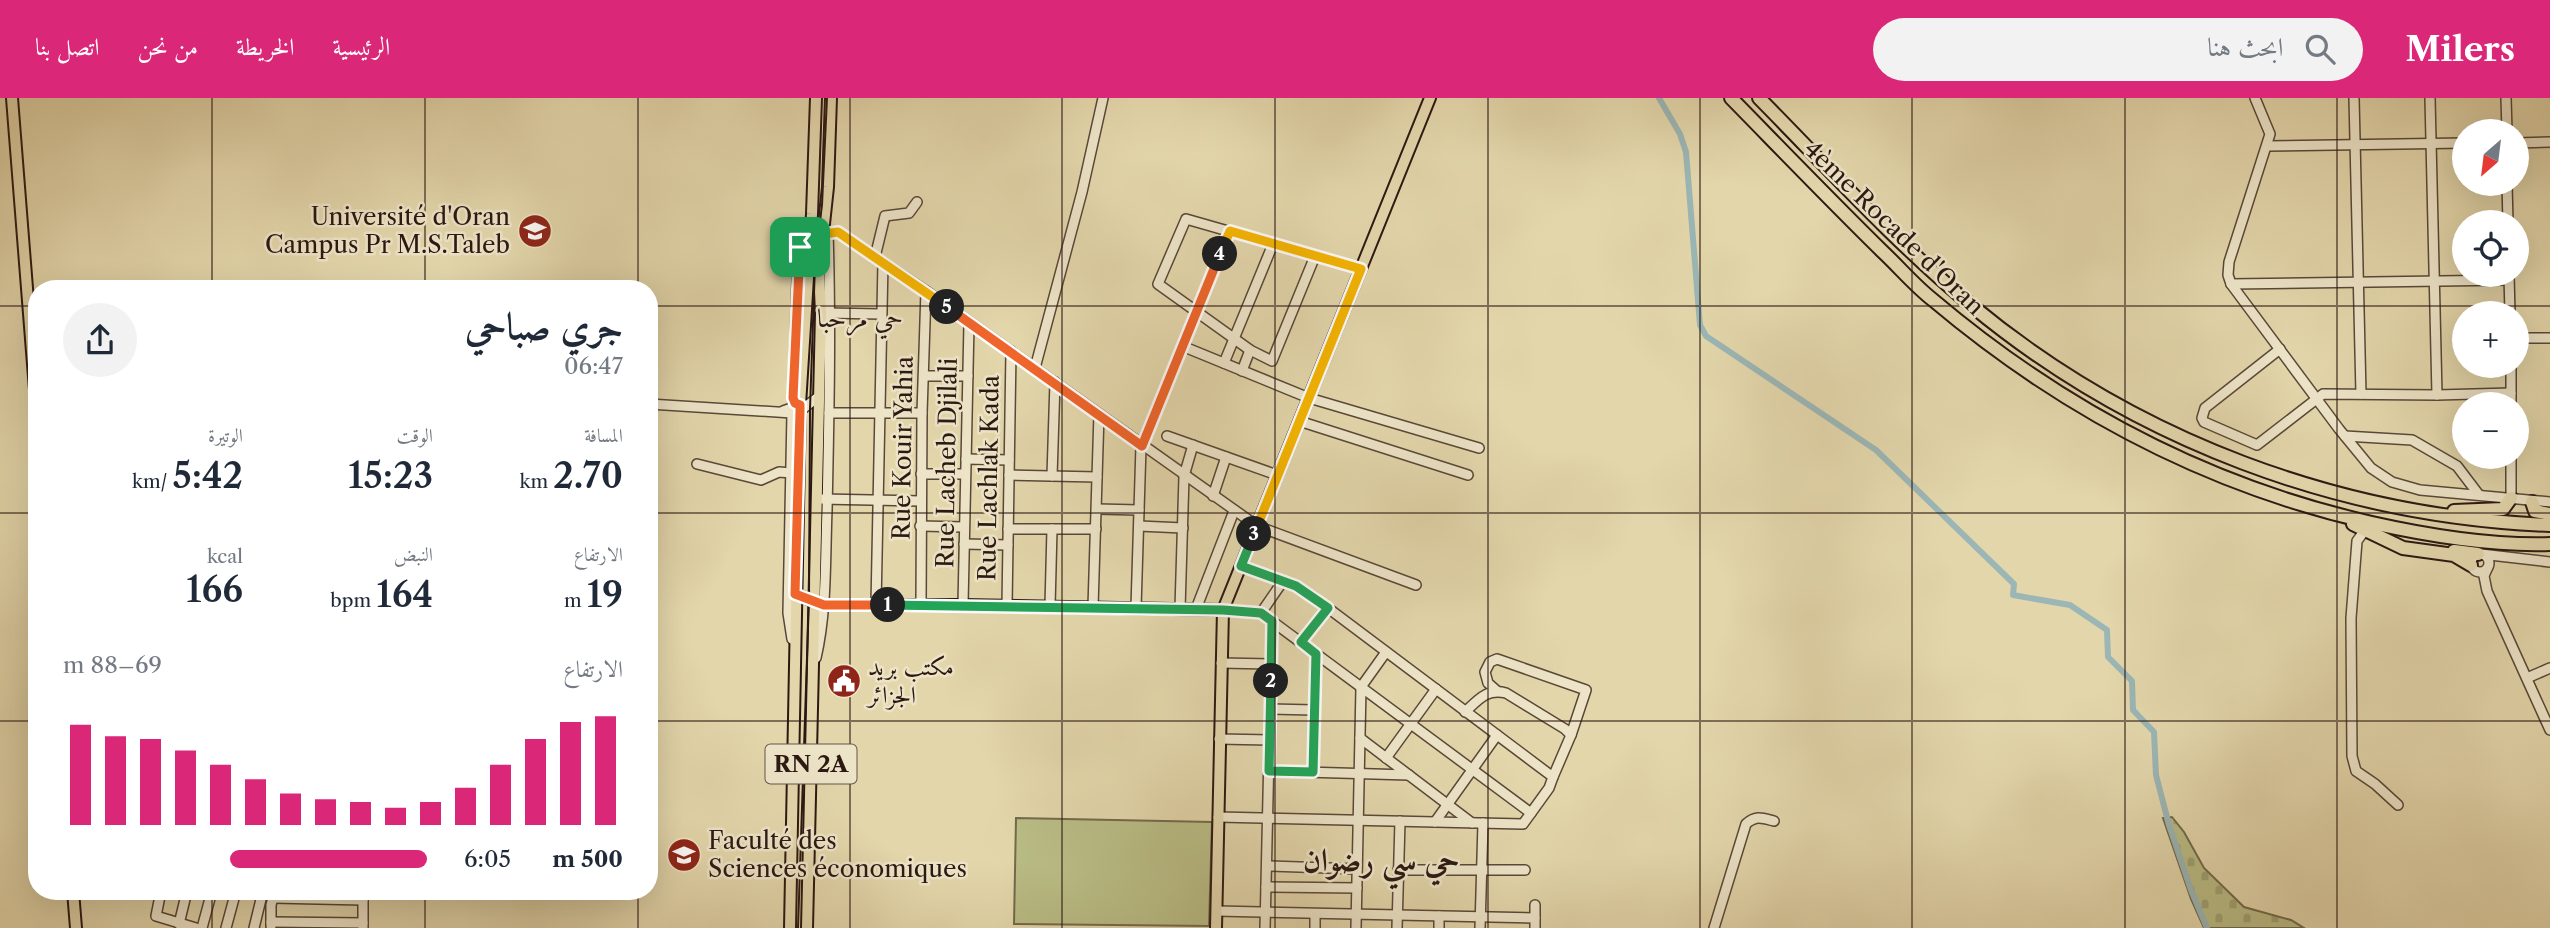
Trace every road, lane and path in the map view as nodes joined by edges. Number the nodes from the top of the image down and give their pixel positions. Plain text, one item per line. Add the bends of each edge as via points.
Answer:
1 (12, 98) edge
2 (816, 98) edge
3 (831, 98) edge
4 (1102, 98) edge
5 (1430, 98) edge
6 (1731, 98) edge
7 (1759, 98) edge
8 (2255, 98) edge
9 (2354, 98) edge
10 (2430, 98) edge
11 (2506, 98) edge
12 (2507, 119) edge
13 (2550, 142) edge
14 (2452, 143) edge
15 (2529, 143) edge
16 (2431, 144) junction
17 (2267, 146) junction
18 (2355, 146) junction
19 (917, 202) dead end
20 (1230, 231) junction
21 (829, 233) junction
22 (810, 236) junction
23 (1273, 244) junction
24 (1315, 256) junction
25 (879, 259) junction
26 (1361, 269) junction
27 (2452, 281) edge
28 (2433, 282) junction
29 (2358, 283) junction
30 (28, 285) edge
31 (2231, 285) junction
32 (926, 292) junction
33 (1196, 312) junction
34 (826, 313) junction
35 (881, 314) junction
36 (969, 323) junction
37 (1234, 338) junction
38 (2529, 338) edge
39 (2550, 338) edge
40 (1182, 346) junction
41 (1250, 349) junction
42 (2280, 349) junction
43 (1010, 351) junction
44 (1224, 363) junction
45 (1035, 368) junction
46 (1242, 370) junction
47 (924, 376) junction
48 (968, 376) junction
49 (1055, 382) junction
50 (2361, 394) junction
51 (2437, 395) junction
52 (2452, 395) edge
53 (818, 397) junction
54 (2317, 397) junction
55 (1309, 398) junction
56 (658, 404) edge
57 (794, 410) junction
58 (878, 412) junction
59 (829, 413) junction
60 (922, 413) junction
61 (1099, 414) junction
62 (1299, 421) junction
63 (1167, 436) dead end
64 (2345, 436) junction
65 (1193, 445) junction
66 (1142, 446) junction
67 (1479, 448) dead end
68 (1226, 457) junction
69 (966, 459) junction
70 (1009, 460) junction
71 (697, 464) dead end
72 (2511, 469) edge
73 (792, 473) junction
74 (921, 474) junction
75 (965, 474) junction
76 (1009, 475) junction
77 (1277, 475) junction
78 (1468, 475) dead end
79 (1052, 476) junction
80 (1185, 476) junction
81 (1097, 477) junction
82 (2479, 495) junction
83 (1213, 496) junction
84 (2511, 498) junction
85 (821, 499) junction
86 (876, 501) junction
87 (920, 501) junction
88 (2532, 502) junction
89 (2550, 502) edge
90 (1097, 509) junction
91 (1139, 510) junction
92 (1234, 511) junction
93 (2324, 511) junction
94 (2419, 512) junction
95 (2550, 514) edge
96 (2550, 525) edge
97 (920, 526) junction
98 (1139, 526) junction
99 (964, 527) junction
100 (1257, 527) junction
101 (1183, 528) junction
102 (1008, 529) junction
103 (1052, 529) junction
104 (1096, 529) junction
105 (2365, 530) junction
106 (2455, 538) junction
107 (964, 544) junction
108 (2550, 544) edge
109 (1008, 545) junction
110 (2510, 558) junction
111 (2476, 561) junction
112 (2550, 562) edge
113 (1241, 566) junction
114 (2488, 566) junction
115 (1283, 581) junction
116 (1416, 585) dead end
117 (2487, 591) junction
118 (795, 594) junction
119 (819, 602) junction
120 (921, 605) junction
121 (963, 605) junction
122 (876, 606) junction
123 (1007, 606) junction
124 (1050, 607) junction
125 (1093, 607) junction
126 (1136, 608) junction
127 (1328, 608) junction
128 (1180, 609) junction
129 (1195, 609) junction
130 (1223, 610) junction
131 (1261, 613) junction
132 (1272, 621) junction
133 (1301, 642) junction
134 (794, 649) junction
135 (1386, 652) junction
136 (1316, 654) junction
137 (1221, 663) junction
138 (1271, 664) junction
139 (2550, 668) edge
140 (2527, 678) junction
141 (1361, 687) junction
142 (1436, 689) junction
143 (1497, 691) junction
144 (1270, 709) junction
145 (1314, 710) junction
146 (1465, 712) junction
147 (1411, 724) junction
148 (2550, 730) edge
149 (1497, 735) junction
150 (1571, 735) junction
151 (1360, 738) junction
152 (1219, 739) junction
153 (1270, 740) junction
154 (1387, 758) junction
155 (1472, 770) junction
156 (1269, 771) junction
157 (1313, 772) junction
158 (1360, 774) junction
159 (1409, 775) junction
160 (1553, 777) junction
161 (1447, 803) junction
162 (2398, 805) dead end
163 (1531, 813) junction
164 (1218, 817) junction
165 (1268, 818) junction
166 (1359, 820) junction
167 (1400, 821) junction
168 (1774, 821) dead end
169 (1435, 822) junction
170 (1472, 823) junction
171 (1483, 823) junction
172 (1267, 866) junction
173 (1357, 869) junction
174 (1482, 869) junction
175 (1398, 870) junction
176 (1525, 870) dead end
177 (1266, 887) junction
178 (1357, 888) junction
179 (74, 900) edge
180 (159, 900) edge
181 (185, 900) edge
182 (210, 900) edge
183 (234, 900) edge
184 (261, 900) edge
185 (273, 900) edge
186 (363, 900) edge
187 (1535, 905) dead end
188 (1217, 911) junction
189 (1266, 913) junction
190 (1315, 915) junction
191 (1356, 915) junction
192 (1397, 916) junction
193 (1439, 916) junction
194 (1481, 916) junction
195 (179, 923) junction
196 (1535, 923) edge
197 (271, 925) edge
198 (363, 926) edge
199 (76, 928) edge
200 (196, 928) edge
201 (202, 928) edge
202 (226, 928) edge
203 (254, 928) edge
204 (790, 928) edge
205 (807, 928) edge
206 (1216, 928) edge
207 (1265, 928) edge
208 (1315, 928) edge
209 (1356, 928) edge
210 (1397, 928) edge
211 (1439, 928) edge
212 (1480, 928) edge
213 (1714, 928) edge

1 - 30 main road
2 - 22 main road, RN 2A
3 - 21 main road, RN 2A via 824,220
4 - 45 street
5 - 26 main road
6 - 93 highway, 4ème Rocade d'Oran via 1930,298 2030,375 2175,457
7 - 94 highway, 4ème Rocade d'Oran via 1947,284 2081,383 2226,457 2336,493
8 - 17 street via 2270,130
9 - 18 street
10 - 16 street
11 - 12 street
13 - 15 street
14 - 16 street
16 - 18 street
16 - 28 street
17 - 18 street
17 - 31 street via 2229,261
18 - 29 street
19 - 25 street via 909,214 885,216
20 - 23 street
20 - 33 street
20 - 33 street via 1186,219 1158,284
21 - 22 street
21 - 25 street
21 - 34 main road, RN 2A via 820,270
22 - 57 main road, RN 2A
23 - 24 street
23 - 37 street
24 - 26 street
24 - 41 street via 1272,360
25 - 32 street
25 - 35 street
26 - 55 main road
27 - 28 street
28 - 29 street
28 - 51 street
29 - 31 street
29 - 50 street
31 - 42 street
32 - 36 street
32 - 47 street, Rue Kouir Yahia
33 - 37 street
33 - 40 street
34 - 35 street
34 - 53 main road, RN 2A
34 - 59 street
35 - 58 street
36 - 43 street
36 - 48 street, Rue Lacheb Djilali
37 - 41 street
37 - 44 street
38 - 39 street
40 - 44 street
40 - 66 street
41 - 46 street
42 - 54 street
42 - 54 street via 2205,408 2204,422 2257,445
43 - 45 street
43 - 70 street, Rue Lachlak Kada
44 - 46 street
45 - 49 street
46 - 55 street
47 - 48 street
47 - 60 street, Rue Kouir Yahia
48 - 69 street, Rue Lacheb Djilali
49 - 61 street
49 - 79 street
50 - 51 street
50 - 54 street
51 - 52 street
53 - 57 street
53 - 85 main road, RN 2A
54 - 64 street
55 - 62 main road
55 - 67 street
56 - 57 street
57 - 73 street
57 - 118 main road, RN 2A
58 - 59 street
58 - 60 street
58 - 86 street
59 - 85 street
60 - 74 street, Rue Kouir Yahia
61 - 66 street
61 - 81 street
62 - 77 main road
62 - 78 street
63 - 65 street
64 - 82 street via 2371,468 2392,482 2420,490
64 - 82 street via 2412,440 2457,466
65 - 68 street
65 - 80 street
66 - 80 street
66 - 91 street
68 - 77 street
68 - 83 street
69 - 70 street
69 - 75 street, Rue Lacheb Djilali
70 - 76 street, Rue Lachlak Kada
71 - 73 street via 761,480 779,472
72 - 84 street
73 - 134 street via 788,613
74 - 75 street
74 - 87 street, Rue Kouir Yahia
75 - 99 street, Rue Lacheb Djilali
76 - 79 street
76 - 102 street, Rue Lachlak Kada
77 - 100 main road
79 - 81 street
80 - 83 street
80 - 101 street
81 - 90 street
82 - 84 street
83 - 92 street
84 - 88 street
84 - 94 highway via 2502,509
85 - 86 street
85 - 119 main road, RN 2A
86 - 87 street
86 - 122 street
87 - 97 street, Rue Kouir Yahia
88 - 89 street
88 - 95 highway via 2535,511
90 - 91 street
90 - 104 street
91 - 98 street
92 - 100 street
92 - 129 street
93 - 105 highway
93 - 106 highway, 4ème Rocade d'Oran
94 - 96 highway, 4ème Rocade d'Oran via 2484,522
97 - 99 street
97 - 120 street, Rue Kouir Yahia
98 - 101 street
98 - 126 street
99 - 107 street, Rue Lacheb Djilali
100 - 113 main road
100 - 116 street
101 - 128 street
102 - 103 street
102 - 109 street, Rue Lachlak Kada
103 - 104 street
103 - 124 street
104 - 125 street
105 - 111 highway via 2403,548
105 - 162 street via 2357,541 2351,618 2352,756 2356,771
106 - 108 highway, 4ème Rocade d'Oran
106 - 111 highway via 2424,539 2420,547
107 - 109 street
107 - 121 street, Rue Lacheb Djilali
109 - 123 street, Rue Lachlak Kada
110 - 111 street
110 - 112 street
110 - 114 street
111 - 114 street via 2488,558
111 - 114 street via 2482,572
111 - 117 street
113 - 115 street
113 - 130 main road
114 - 117 street via 2484,576
115 - 127 street
115 - 131 street
117 - 140 street
118 - 119 main road
118 - 134 main road, RN 2A
119 - 122 main road
119 - 205 main road, RN 2A
120 - 121 main road
120 - 122 main road
121 - 123 main road
123 - 124 main road
124 - 125 main road
125 - 126 main road
126 - 128 main road
127 - 133 street
127 - 135 street
128 - 129 main road
129 - 130 main road
130 - 131 street
130 - 137 main road
131 - 132 street
132 - 133 street
132 - 138 street
133 - 136 street
134 - 204 main road, RN 2A
135 - 141 street
135 - 142 street
136 - 141 street
136 - 145 street
137 - 138 street
137 - 152 main road
138 - 144 street
139 - 140 street
140 - 148 street
141 - 147 street
141 - 151 street
142 - 146 street
142 - 147 street
143 - 146 street via 1484,694
143 - 150 street
143 - 150 street via 1485,673 1497,659 1586,690
144 - 145 street
144 - 153 street
145 - 157 street
146 - 149 street
147 - 154 street
147 - 155 street
149 - 155 street
149 - 160 street
150 - 160 street
151 - 154 street
151 - 158 street
152 - 153 street
152 - 164 main road
153 - 156 street
154 - 159 street
155 - 161 street
155 - 163 street
156 - 157 street
156 - 165 street
157 - 158 street
158 - 159 street
158 - 166 street
159 - 161 street
160 - 163 street
161 - 169 street
161 - 170 street
163 - 171 street via 1523,824
164 - 165 street
164 - 188 main road
165 - 166 street
165 - 172 street
166 - 167 street
166 - 173 street
167 - 169 street
167 - 175 street
168 - 213 street via 1761,817 1746,824
169 - 170 street
170 - 171 street
171 - 174 street
172 - 173 street
172 - 177 street
173 - 178 street
174 - 175 street
174 - 176 street
174 - 194 street
175 - 192 street
177 - 178 street
177 - 189 street
178 - 191 street
179 - 199 main road
180 - 195 street via 156,916
181 - 195 street
182 - 201 street
183 - 202 street
184 - 203 street
185 - 197 street
186 - 198 street
187 - 196 street
188 - 189 street
188 - 206 main road
189 - 190 street
189 - 207 street
190 - 191 street
190 - 208 street
191 - 192 street
191 - 209 street
192 - 193 street
192 - 210 street
193 - 194 street
193 - 211 street
194 - 196 street
194 - 212 street
195 - 200 street
197 - 198 street

